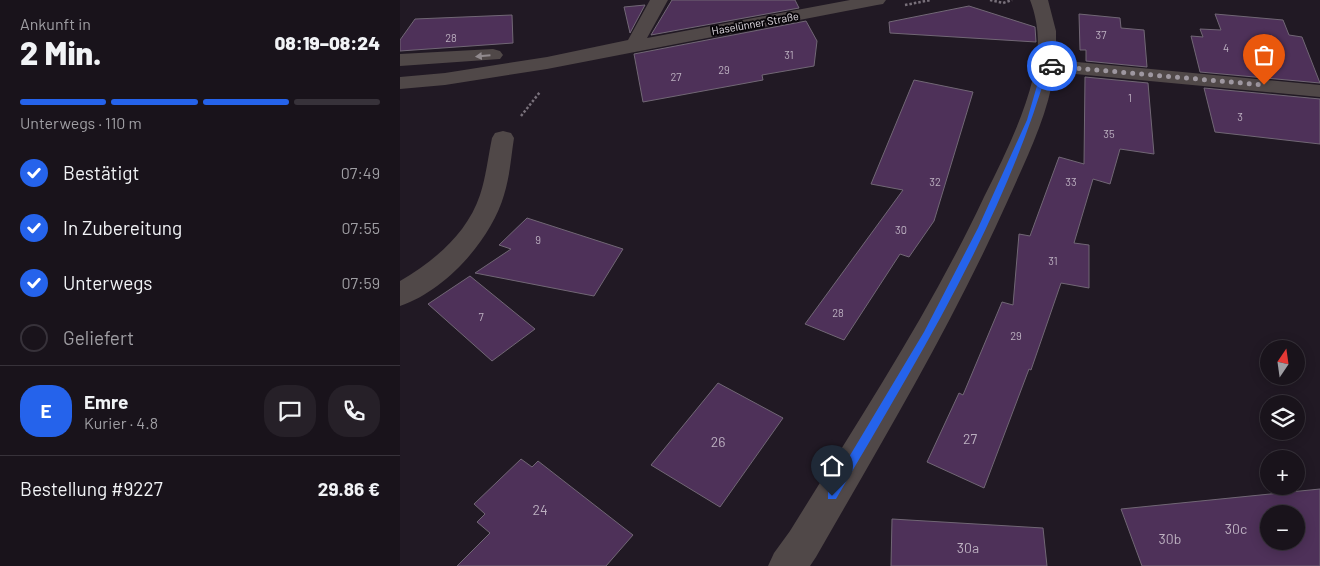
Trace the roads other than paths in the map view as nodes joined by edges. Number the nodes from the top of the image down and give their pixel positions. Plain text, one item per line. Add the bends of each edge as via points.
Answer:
1 (659, 0) edge
2 (770, 0) edge
3 (877, 0) edge
4 (1039, 0) edge
5 (785, 18) junction
6 (634, 45) junction
7 (400, 60) edge
8 (1046, 65) junction
9 (400, 83) edge
10 (1320, 91) edge
11 (503, 138) road end
12 (400, 295) edge
13 (787, 566) edge

1 - 6 street
2 - 5 street
3 - 5 street, Haselünner Straße
4 - 8 street via 1045,15
5 - 6 street, Haselünner Straße
6 -> 7 street, Haselünner Straße
6 - 9 street, Haselünner Straße via 546,63
8 - 10 street
8 - 13 street via 1030,120 995,202 936,317
11 - 12 street via 492,196 478,226 459,252 429,277

